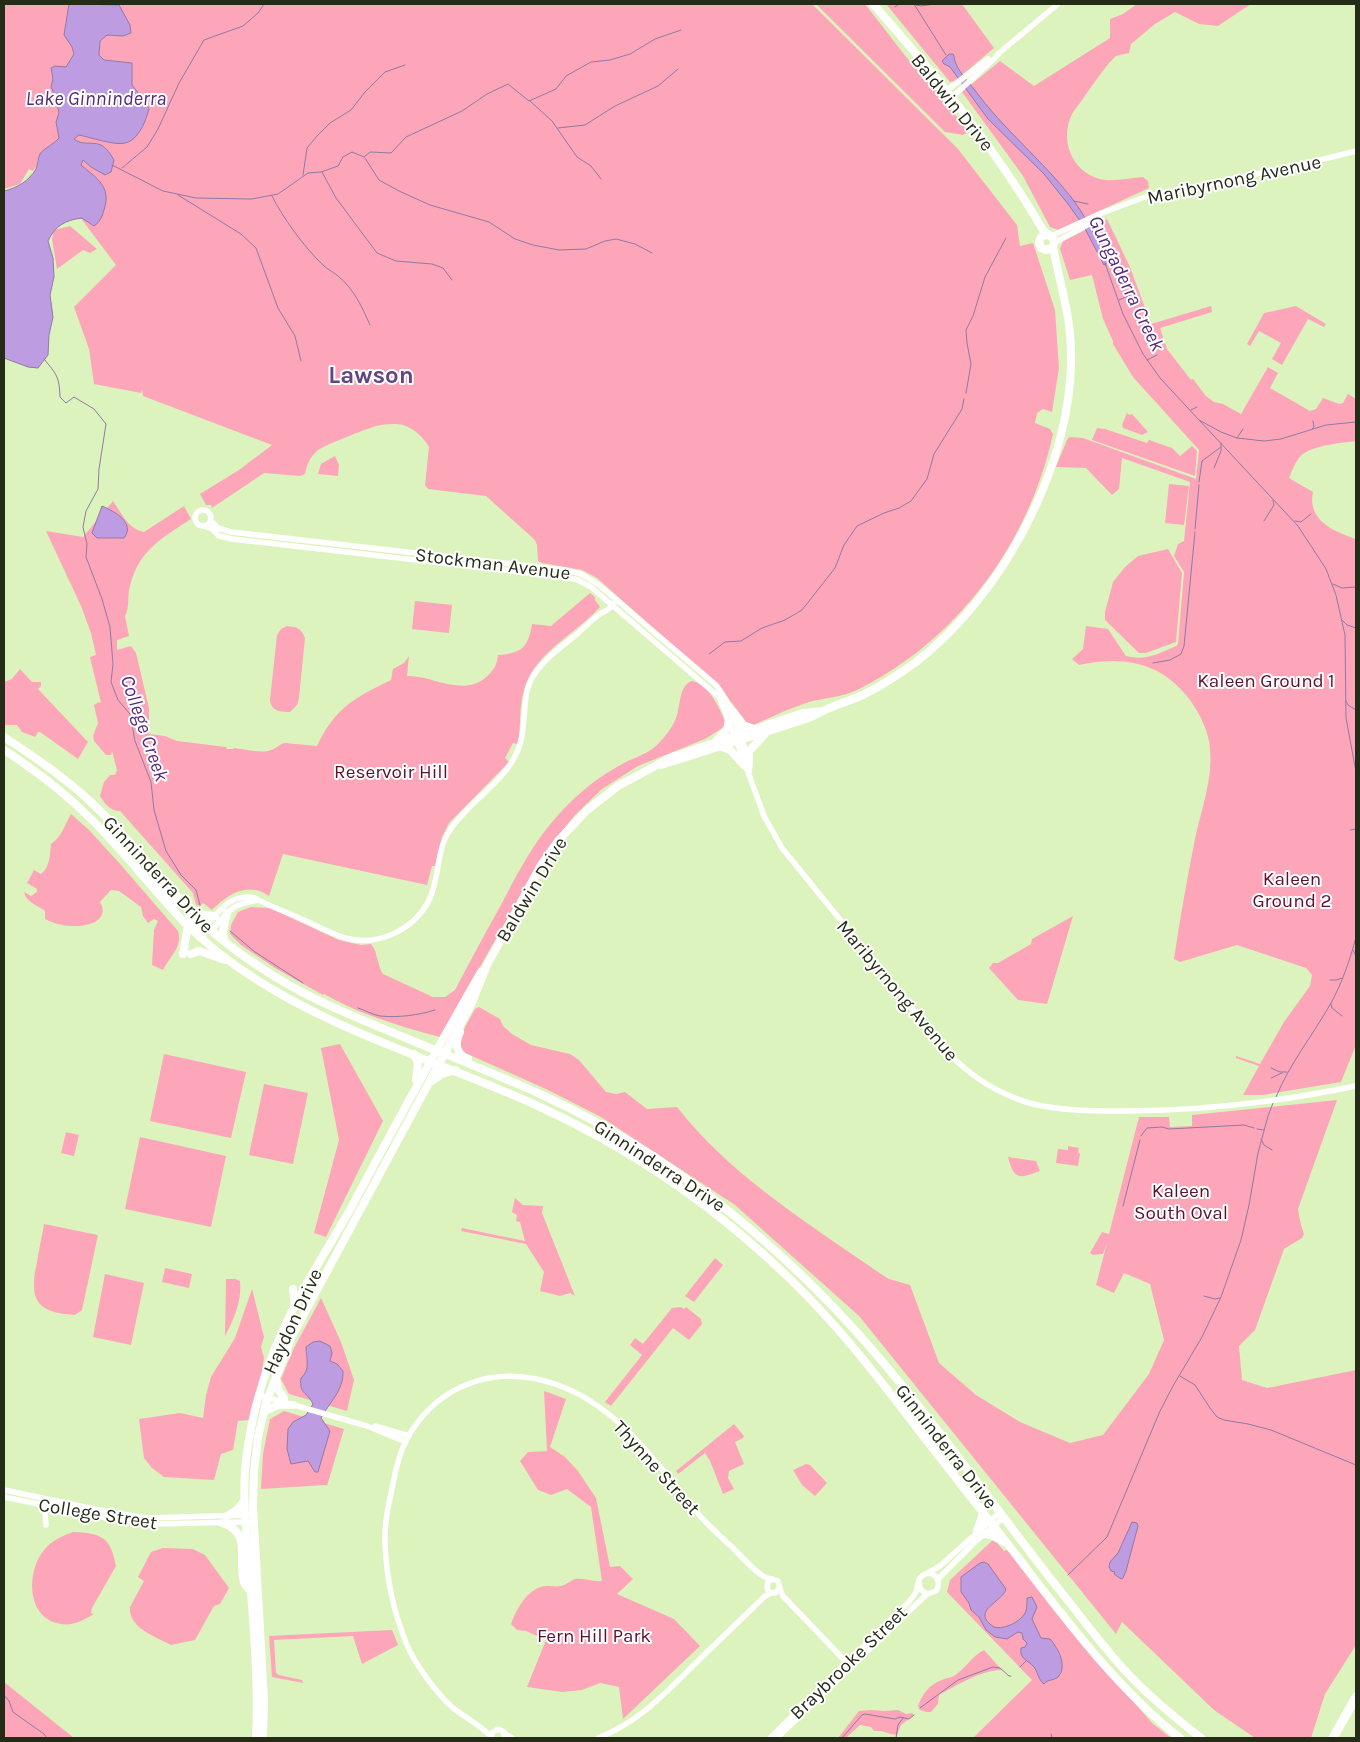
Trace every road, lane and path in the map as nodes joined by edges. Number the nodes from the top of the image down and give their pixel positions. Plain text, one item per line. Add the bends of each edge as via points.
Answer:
1 (873, 4) edge
2 (1058, 4) edge
3 (969, 78) junction
4 (949, 94) junction
5 (1356, 151) edge
6 (1049, 241) junction
7 (211, 521) junction
8 (204, 526) junction
9 (614, 598) junction
10 (607, 601) junction
11 (613, 606) junction
12 (600, 614) junction
13 (730, 708) junction
14 (823, 711) junction
15 (729, 720) junction
16 (754, 729) junction
17 (766, 733) junction
18 (4, 737) edge
19 (738, 738) junction
20 (714, 742) junction
21 (722, 747) junction
22 (4, 750) edge
23 (654, 766) junction
24 (748, 766) junction
25 (151, 867) junction
26 (258, 900) junction
27 (188, 908) junction
28 (227, 912) junction
29 (215, 916) junction
30 (188, 926) junction
31 (209, 928) junction
32 (203, 940) junction
33 (224, 941) junction
34 (230, 961) junction
35 (487, 965) junction
36 (471, 1005) junction
37 (442, 1038) junction
38 (408, 1039) junction
39 (439, 1052) junction
40 (414, 1054) junction
41 (434, 1062) junction
42 (456, 1070) junction
43 (426, 1086) junction
44 (1356, 1086) edge
45 (413, 1092) junction
46 (543, 1095) junction
47 (333, 1260) junction
48 (304, 1288) junction
49 (293, 1289) dead end
50 (309, 1304) junction
51 (295, 1305) junction
52 (276, 1376) junction
53 (260, 1393) junction
54 (269, 1395) junction
55 (284, 1398) junction
56 (300, 1406) junction
57 (264, 1411) junction
58 (407, 1439) junction
59 (4, 1490) edge
60 (4, 1497) edge
61 (244, 1501) junction
62 (41, 1504) junction
63 (982, 1510) junction
64 (1001, 1516) junction
65 (249, 1518) junction
66 (225, 1519) junction
67 (234, 1522) junction
68 (992, 1523) junction
69 (46, 1525) dead end
70 (981, 1532) junction
71 (1008, 1544) junction
72 (249, 1572) junction
73 (928, 1573) junction
74 (763, 1576) junction
75 (772, 1579) junction
76 (938, 1579) junction
77 (919, 1582) junction
78 (772, 1590) junction
79 (251, 1592) junction
80 (928, 1594) junction
81 (849, 1664) junction
82 (1356, 1697) edge
83 (482, 1728) junction
84 (495, 1730) junction
85 (504, 1736) edge
86 (256, 1738) edge
87 (263, 1738) edge
88 (492, 1738) edge
89 (512, 1738) edge
90 (598, 1738) edge
91 (770, 1738) edge
92 (777, 1738) edge
93 (1180, 1738) edge
94 (1201, 1738) edge
95 (1333, 1738) edge

1 - 4 main road, Baldwin Drive
2 - 3 street
3 - 4 street via 956,84
3 - 4 street via 960,90
4 - 6 main road, Baldwin Drive via 996,154
5 - 6 street, Maribyrnong Avenue via 1154,195 1112,210
6 - 14 main road, Baldwin Drive via 1066,300 1070,327 1070,383 1062,430 1038,501 1008,557 978,602 960,622 916,662 887,682
7 - 8 street
7 - 8 street via 207,510 197,511 195,520
7 - 9 street, Stockman Avenue via 218,528 231,532 570,571 591,579
8 - 10 street, Stockman Avenue via 219,536 232,539 569,578 587,585
9 - 10 street
9 - 11 street
9 - 13 street, Stockman Avenue via 716,685
10 - 11 street, Stockman Avenue
10 - 12 street
11 - 12 street
11 - 15 street, Stockman Avenue via 716,694
12 - 26 street via 534,674 526,695 523,735 516,755 449,830 442,844 431,895 423,910 408,926 377,939 350,939
13 - 16 main road via 743,724
13 - 19 street, Stockman Avenue
14 - 16 main road, Baldwin Drive via 803,713
14 - 17 main road, Baldwin Drive
15 - 19 street, Stockman Avenue
15 - 20 main road via 727,728
16 - 19 main road, Baldwin Drive
17 - 19 main road, Baldwin Drive
17 - 24 main road via 749,751
18 - 25 main road, Ginninderra Drive via 43,763 93,804
19 - 20 main road, Baldwin Drive
19 - 21 main road, Baldwin Drive
19 - 24 street, Maribyrnong Avenue
20 - 23 main road, Baldwin Drive
21 - 23 main road, Baldwin Drive
21 - 24 main road
22 - 30 main road, Ginninderra Drive via 90,817
23 - 35 main road, Baldwin Drive via 610,792 564,833 541,865
24 - 44 street, Maribyrnong Avenue via 764,816 787,855 944,1048 983,1082 1023,1101 1042,1106 1158,1110 1262,1103
25 - 27 main road, Ginninderra Drive
25 - 32 main road via 159,885 197,925
26 - 28 street via 237,904
26 - 29 street via 250,897 235,899 224,905
27 - 29 main road
27 - 31 main road, Ginninderra Drive
28 - 31 street
28 - 33 main road
29 - 31 street
30 - 32 main road, Ginninderra Drive
30 - 34 main road via 187,954 199,951
31 - 33 main road, Ginninderra Drive
32 - 34 main road, Ginninderra Drive
33 - 38 main road, Ginninderra Drive via 278,979 324,1004
34 - 40 main road, Ginninderra Drive via 273,990 319,1014
35 - 36 main road, Baldwin Drive
35 - 37 main road, Baldwin Drive
36 - 39 main road, Baldwin Drive
36 - 46 main road via 456,1040 456,1049 462,1056
37 - 38 main road via 429,1043
37 - 39 main road, Baldwin Drive
38 - 39 main road, Ginninderra Drive
39 - 41 main road, Haydon Drive
39 - 46 main road, Ginninderra Drive
40 - 41 main road, Ginninderra Drive
40 - 45 main road via 418,1075
41 - 42 main road, Ginninderra Drive
41 - 43 main road, Haydon Drive
41 - 45 main road, Haydon Drive
42 - 43 main road via 435,1078
42 - 63 main road, Ginninderra Drive via 593,1132 700,1200 790,1278 831,1321
43 - 47 main road, Haydon Drive
45 - 48 main road, Haydon Drive
46 - 64 main road, Ginninderra Drive via 653,1156 707,1192 757,1233 841,1312
47 - 48 main road via 311,1287
47 - 50 main road, Haydon Drive
48 - 50 main road via 310,1296
48 - 51 main road, Haydon Drive
49 - 51 main road
50 - 52 main road, Haydon Drive
51 - 53 main road, Haydon Drive via 270,1361
52 - 54 main road, Haydon Drive
52 - 55 main road via 278,1389
53 - 54 street
53 - 61 main road, Haydon Drive via 245,1469
54 - 55 street
54 - 56 street
54 - 57 main road, Haydon Drive
55 - 56 street
56 - 57 main road via 278,1405
56 - 58 street via 367,1426 381,1427
57 - 65 main road, Haydon Drive
58 - 74 street, Thynne Street via 424,1414 458,1387 492,1377 536,1379 556,1384 589,1400 628,1433 656,1460 702,1518
58 - 83 street, Thynne Street via 394,1478 385,1541 388,1577 398,1618 408,1647 433,1686 450,1706
59 - 66 street, College Street via 148,1518
60 - 62 street, College Street
61 - 65 main road, Haydon Drive
61 - 66 main road
62 - 66 street, College Street via 150,1524
62 - 69 street
63 - 68 main road, Ginninderra Drive
63 - 70 main road
64 - 68 street
64 - 94 main road, Ginninderra Drive via 1133,1679
65 - 66 street, College Street
65 - 67 street, College Street
65 - 72 main road, Haydon Drive
65 - 87 main road, Haydon Drive via 264,1699
66 - 67 street, College Street
66 - 79 main road via 241,1539 244,1583
67 - 72 main road via 243,1538 245,1564
68 - 70 street
68 - 71 main road, Ginninderra Drive
70 - 71 main road
70 - 73 street
70 - 76 street
71 - 93 main road, Ginninderra Drive via 1082,1638 1128,1689
72 - 79 main road, Haydon Drive
73 - 76 street
73 - 77 street
74 - 75 street, Thynne Street
74 - 78 street, Thynne Street
75 - 78 street
75 - 78 street via 780,1585
76 - 80 street via 938,1589
77 - 80 street via 920,1590
77 - 81 street, Braybrooke Street via 909,1602
78 - 81 street via 783,1596
78 - 90 street via 636,1720
79 - 86 main road, Haydon Drive
80 - 81 street, Braybrooke Street
81 - 91 street, Braybrooke Street
81 - 92 street, Braybrooke Street
82 - 95 highway
83 - 84 street, Thynne Street
83 - 88 street, Thynne Street
84 - 85 street, Thynne Street via 501,1730
84 - 88 street
85 - 89 street

